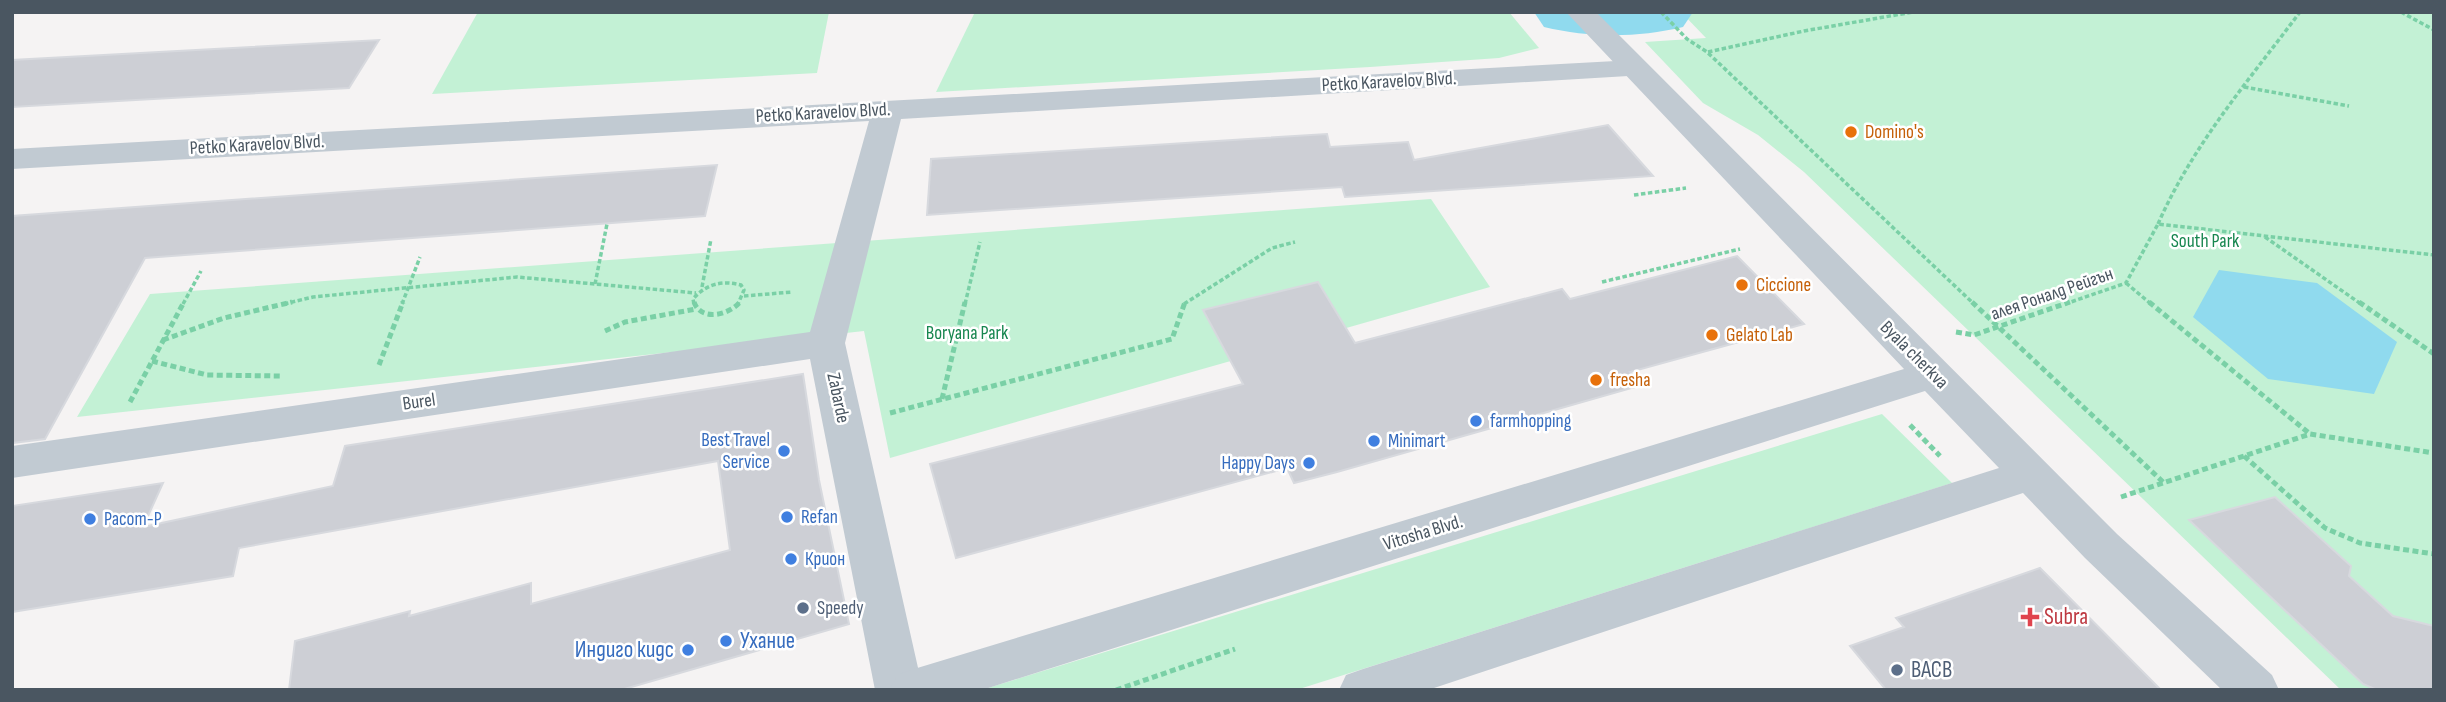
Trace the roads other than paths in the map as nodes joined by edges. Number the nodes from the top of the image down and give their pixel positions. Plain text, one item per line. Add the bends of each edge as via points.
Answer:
1 (1580, 12) edge
2 (1622, 56) junction
3 (888, 109) junction
4 (12, 159) edge
5 (826, 342) junction
6 (1933, 373) junction
7 (12, 462) edge
8 (2031, 474) junction
9 (899, 690) edge
10 (914, 690) edge
11 (1363, 690) edge
12 (2255, 690) edge

1 - 2 street, Byala cherkva
2 - 3 street, Petko Karavelov Blvd.
2 - 6 street, Byala cherkva
3 - 4 street, Petko Karavelov Blvd.
3 - 5 street, Zabarde
5 - 7 street, Burel
5 - 9 street, Zabarde
6 - 8 street, Byala cherkva
6 - 10 street, Vitosha Blvd.
8 - 11 street
8 - 12 street, Byala cherkva

